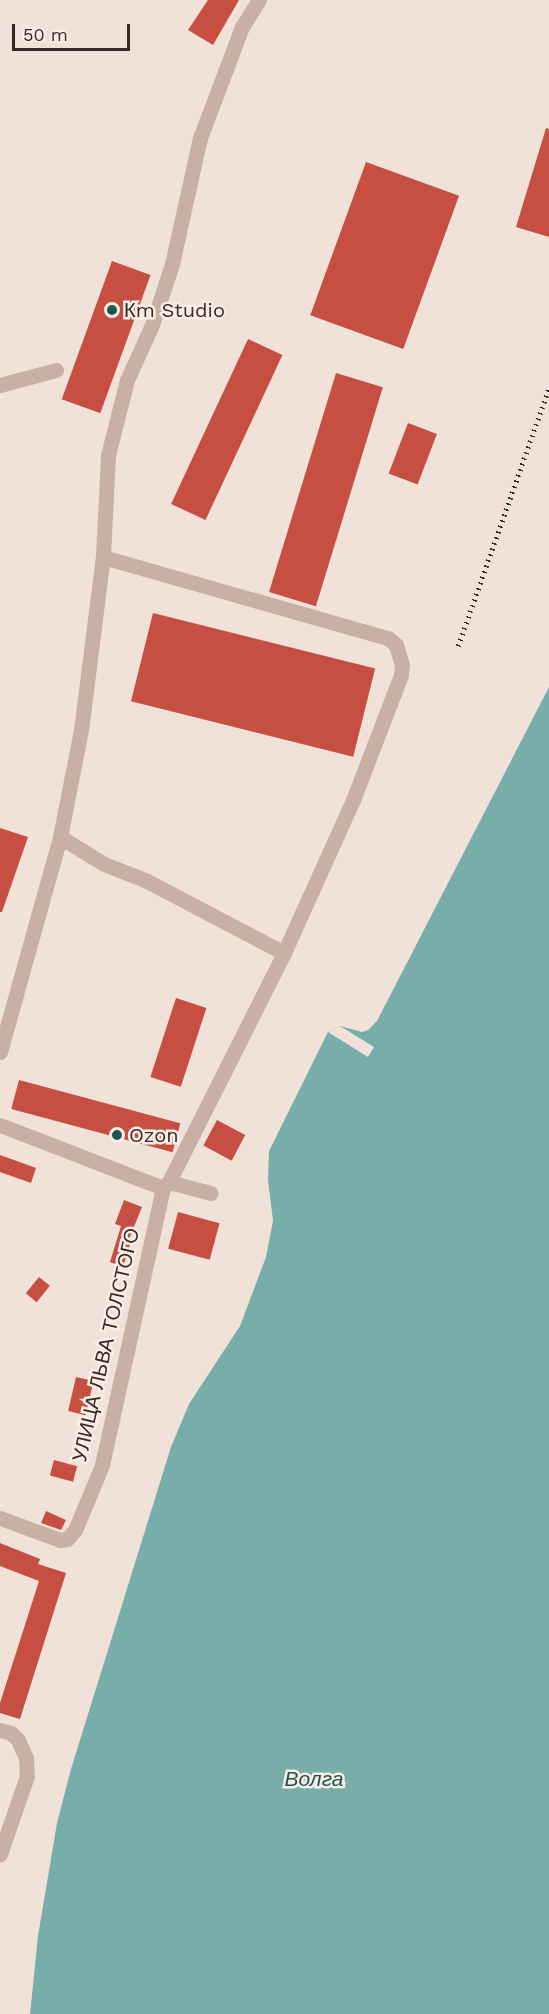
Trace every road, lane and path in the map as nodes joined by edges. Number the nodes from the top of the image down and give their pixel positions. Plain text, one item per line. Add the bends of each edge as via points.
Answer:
1 (259, 0) edge
2 (56, 370) dead end
3 (0, 385) edge
4 (103, 557) junction
5 (60, 837) junction
6 (284, 953) junction
7 (0, 1052) edge
8 (0, 1125) edge
9 (166, 1185) junction
10 (211, 1193) dead end
11 (0, 1518) edge
12 (0, 1730) edge
13 (0, 1854) edge

1 - 4 street via 242,27 200,138 172,264 152,325 127,380 105,473
2 - 3 street
4 - 5 street via 81,730
4 - 6 street, УЛИЦА ЛЬВА ТОЛСТОГО via 388,638 400,654 401,675 353,800
5 - 6 street via 104,864 146,880
5 - 7 street
6 - 9 street, УЛИЦА ЛЬВА ТОЛСТОГО
8 - 9 street
9 - 10 street
9 - 11 street, УЛИЦА ЛЬВА ТОЛСТОГО via 102,1465 75,1530 67,1539 53,1539
12 - 13 street via 18,1740 26,1758 27,1776

